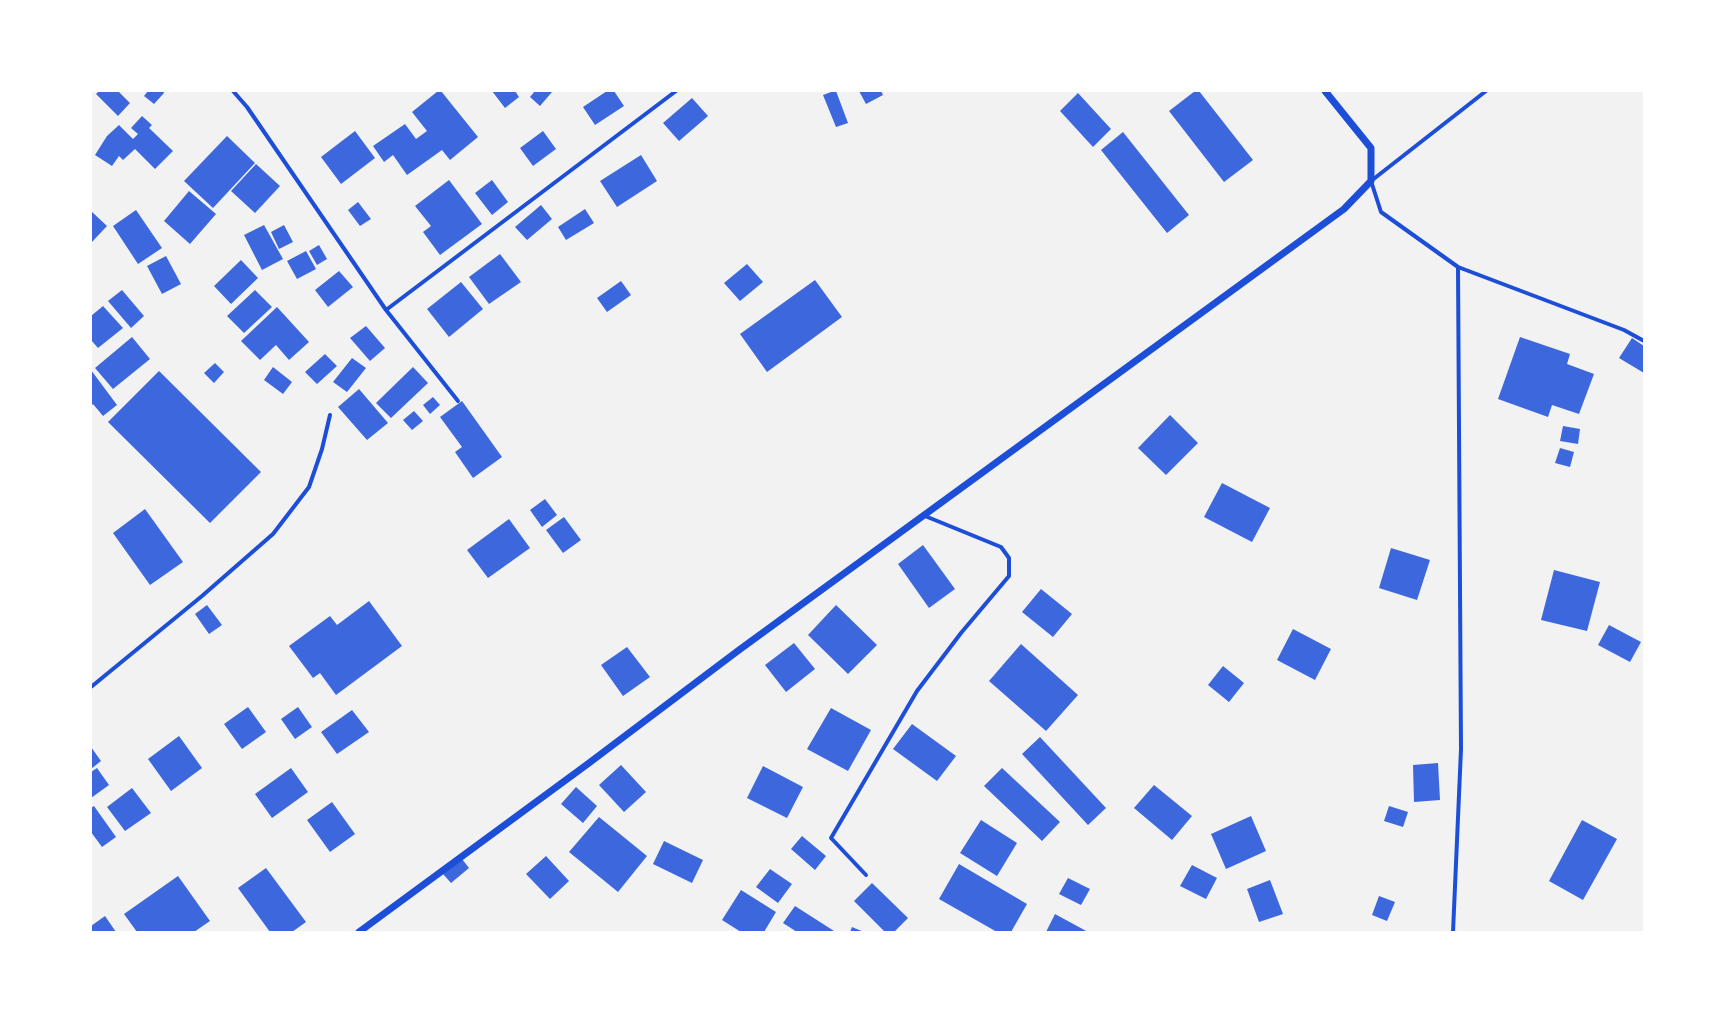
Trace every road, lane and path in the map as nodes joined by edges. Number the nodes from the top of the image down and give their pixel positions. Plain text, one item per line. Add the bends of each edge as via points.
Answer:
1 (233, 91) edge
2 (676, 91) edge
3 (1325, 91) edge
4 (1486, 91) edge
5 (1371, 181) junction
6 (1458, 267) junction
7 (386, 310) junction
8 (1644, 341) edge
9 (458, 401) dead end
10 (330, 415) dead end
11 (925, 516) junction
12 (91, 687) edge
13 (866, 875) dead end
14 (359, 932) edge
15 (1453, 932) edge

1 - 7 street via 247,107
2 - 7 street
3 - 5 street via 1371,148
4 - 5 street
5 - 6 street via 1381,212
5 - 11 street via 1344,210
6 - 8 street via 1624,330
6 - 15 street via 1460,749
7 - 9 street
10 - 12 street via 309,487 272,534 202,596
11 - 13 street via 1001,547 1009,558 1009,576 917,691 831,838
11 - 14 street via 739,650

